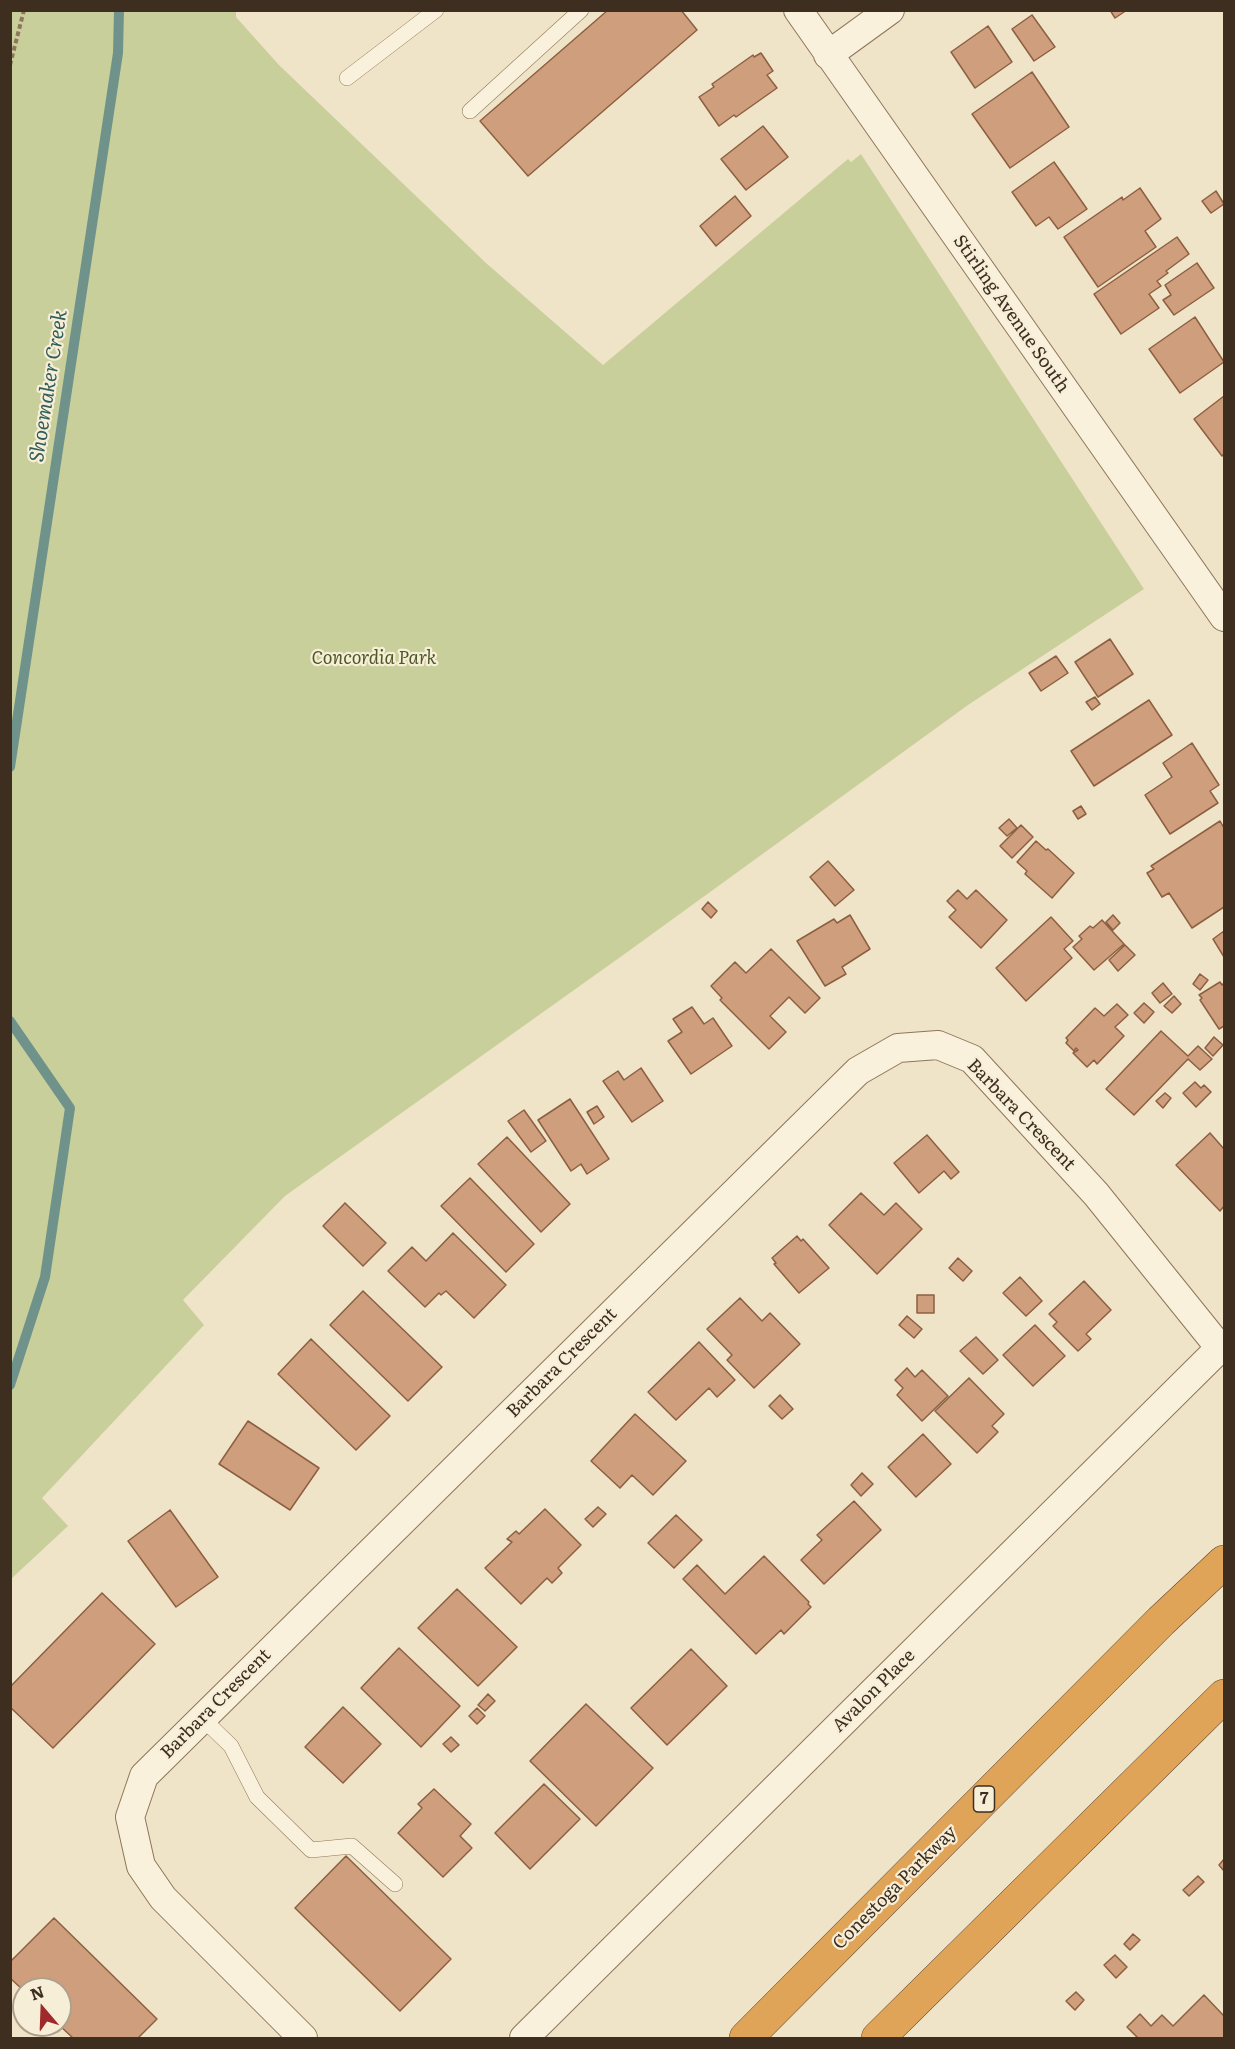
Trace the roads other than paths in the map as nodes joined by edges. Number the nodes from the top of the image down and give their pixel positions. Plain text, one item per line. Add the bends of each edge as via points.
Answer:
1 (436, 10) edge
2 (582, 10) edge
3 (798, 10) edge
4 (890, 10) edge
5 (828, 55) junction
6 (347, 78) dead end
7 (470, 111) dead end
8 (1224, 617) edge
9 (1222, 1346) edge
10 (1224, 1562) edge
11 (1224, 1696) edge
12 (202, 1718) junction
13 (395, 1884) dead end
14 (303, 2038) edge
15 (524, 2038) edge
16 (746, 2038) edge
17 (878, 2038) edge

1 - 6 lane
2 - 7 lane
3 - 5 street, Stirling Avenue South
4 - 5 street
5 - 8 street, Stirling Avenue South
9 - 12 street, Barbara Crescent via 1096,1194 972,1059 938,1045 898,1048 858,1071
9 - 15 street, Avalon Place
10 - 16 highway, Conestoga Parkway / 7
11 - 17 highway
12 - 13 lane via 231,1746 257,1797 311,1850 352,1846
12 - 14 street, Barbara Crescent via 144,1776 130,1817 141,1866 163,1898

